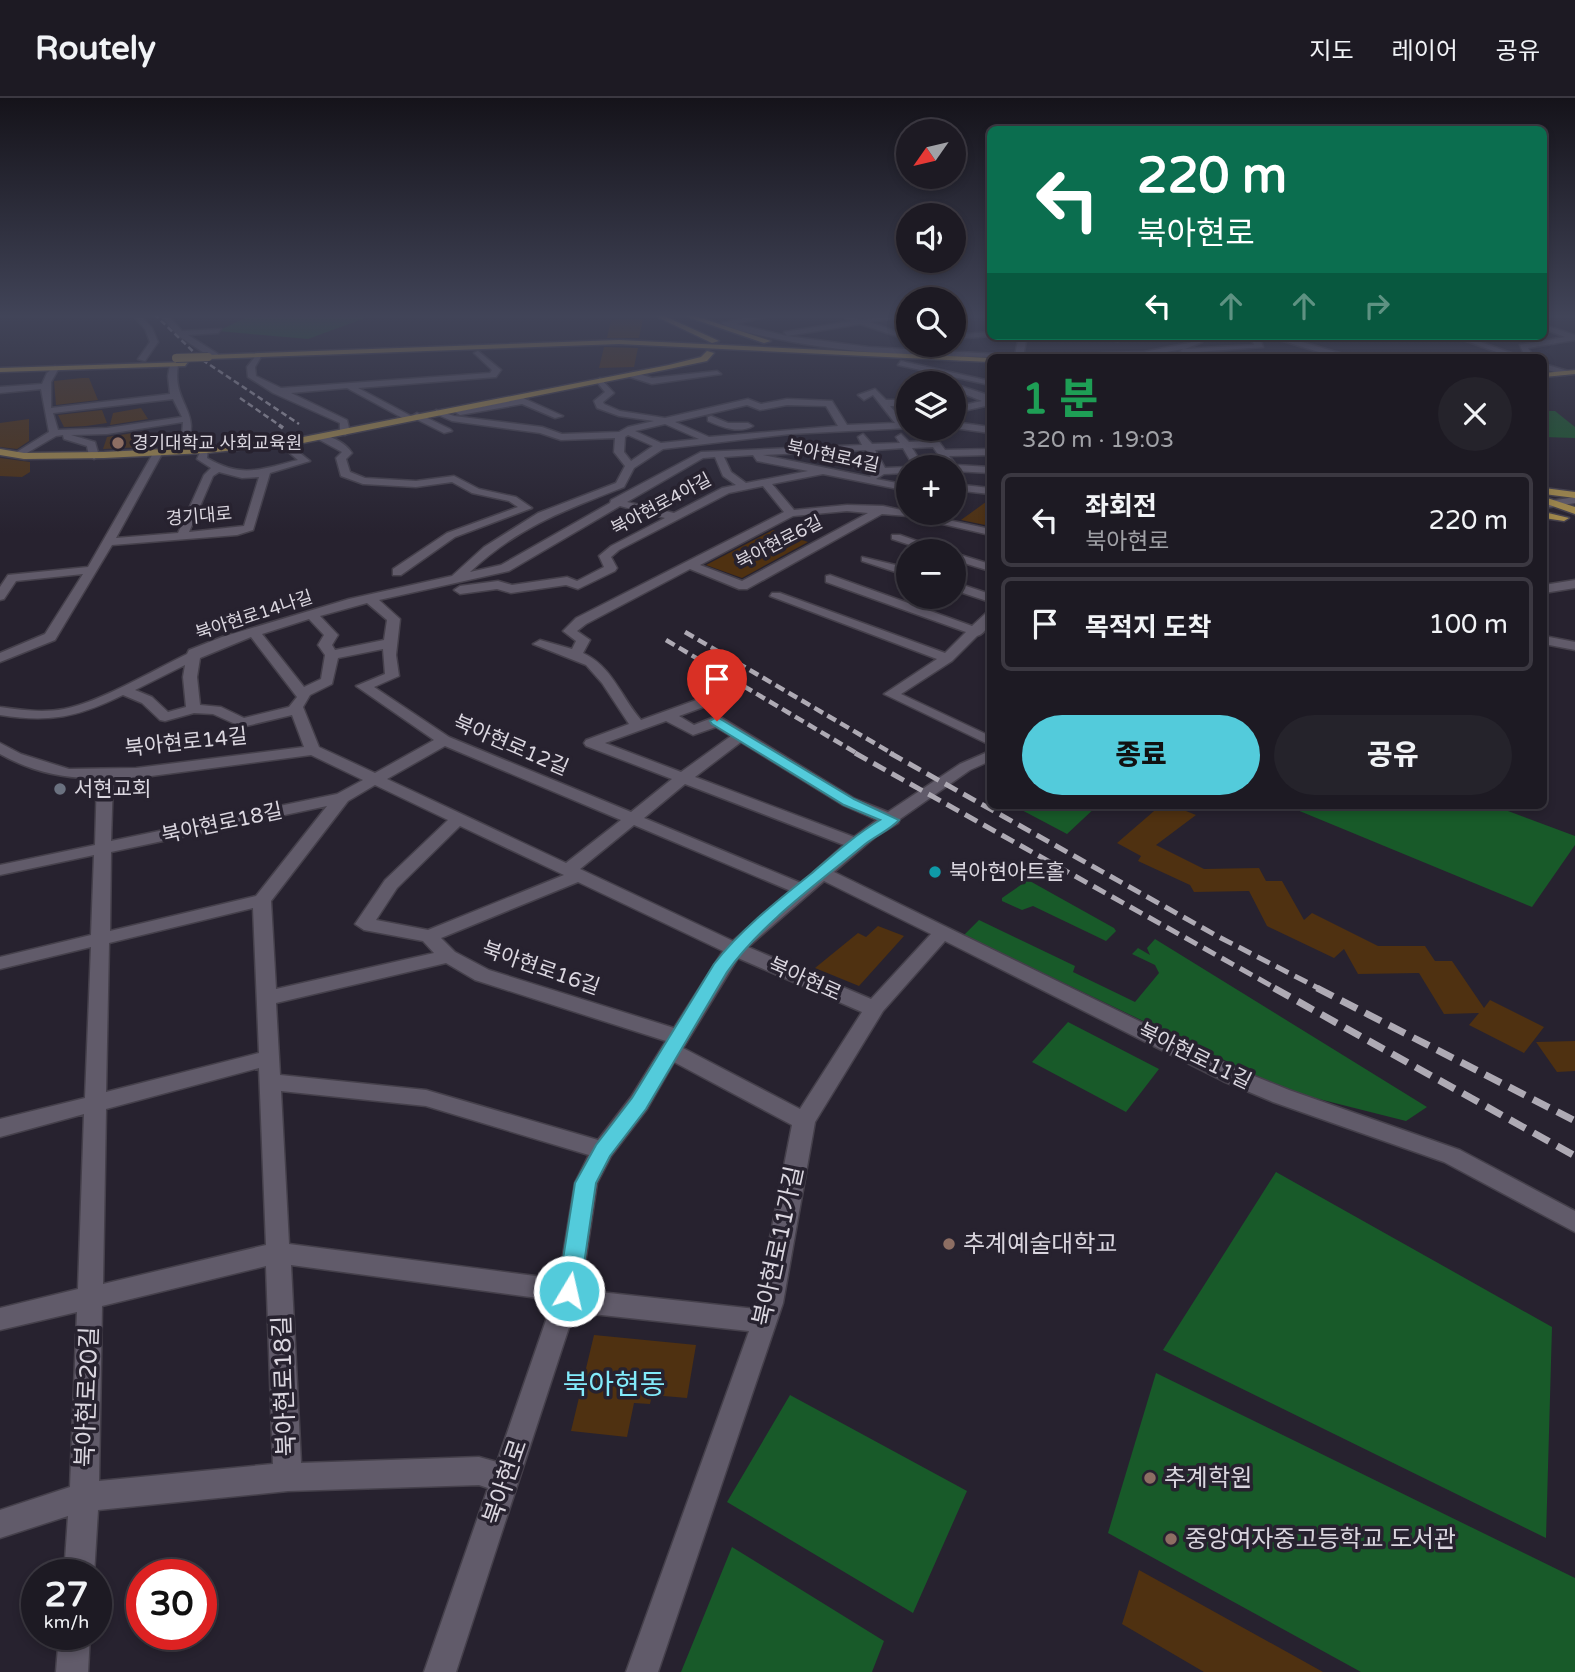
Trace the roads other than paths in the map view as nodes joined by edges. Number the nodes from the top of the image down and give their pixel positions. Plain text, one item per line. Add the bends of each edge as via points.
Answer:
1 (34, 387) edge
2 (44, 387) edge
3 (172, 387) edge
4 (270, 387) edge
5 (311, 387) edge
6 (353, 387) edge
7 (567, 387) edge
8 (605, 387) edge
9 (0, 390) edge
10 (276, 391) junction
11 (966, 391) edge
12 (173, 396) junction
13 (860, 397) dead end
14 (882, 400) junction
15 (987, 400) edge
16 (896, 401) edge
17 (788, 402) junction
18 (987, 402) edge
19 (966, 406) edge
20 (453, 410) junction
21 (48, 411) junction
22 (439, 412) junction
23 (558, 416) dead end
24 (865, 416) dead end
25 (412, 417) junction
26 (186, 419) junction
27 (711, 419) dead end
28 (896, 419) edge
29 (660, 420) junction
30 (810, 421) junction
31 (896, 425) edge
32 (754, 426) junction
33 (858, 426) junction
34 (871, 426) junction
35 (843, 427) junction
36 (966, 427) edge
37 (447, 430) dead end
38 (987, 430) edge
39 (345, 432) junction
40 (54, 433) junction
41 (625, 433) junction
42 (321, 437) junction
43 (708, 439) junction
44 (905, 441) edge
45 (934, 441) edge
46 (282, 442) junction
47 (682, 442) junction
48 (660, 446) junction
49 (867, 446) junction
50 (907, 446) junction
51 (829, 448) junction
52 (939, 449) junction
53 (205, 450) junction
54 (179, 451) junction
55 (756, 451) junction
56 (0, 452) edge
57 (158, 452) junction
58 (987, 452) edge
59 (718, 454) junction
60 (17, 455) junction
61 (912, 455) edge
62 (943, 455) edge
63 (94, 456) junction
64 (697, 457) junction
65 (630, 466) junction
66 (217, 468) junction
67 (966, 469) edge
68 (896, 470) edge
69 (987, 470) edge
70 (881, 471) junction
71 (820, 472) junction
72 (265, 474) junction
73 (864, 481) junction
74 (765, 482) junction
75 (744, 486) junction
76 (896, 486) edge
77 (966, 488) edge
78 (987, 491) edge
79 (1547, 492) edge
80 (584, 497) junction
81 (1575, 498) edge
82 (1547, 502) edge
83 (1547, 502) edge
84 (621, 503) junction
85 (883, 509) junction
86 (896, 511) edge
87 (1575, 511) edge
88 (791, 513) junction
89 (1547, 514) edge
90 (672, 516) junction
91 (1570, 519) edge
92 (965, 525) edge
93 (987, 531) edge
94 (183, 536) junction
95 (895, 537) dead end
96 (901, 539) edge
97 (107, 542) junction
98 (866, 559) dead end
99 (966, 560) edge
100 (690, 565) junction
101 (987, 567) edge
102 (896, 568) edge
103 (92, 570) junction
104 (397, 572) dead end
105 (830, 579) dead end
106 (449, 581) junction
107 (1575, 584) edge
108 (578, 585) joint
109 (1547, 589) edge
110 (966, 590) edge
111 (0, 596) edge
112 (776, 596) dead end
113 (987, 597) edge
114 (369, 598) junction
115 (311, 614) junction
116 (987, 620) edge
117 (254, 632) junction
118 (977, 632) junction
119 (1547, 641) edge
120 (391, 643) junction
121 (540, 644) dead end
122 (1575, 646) edge
123 (194, 653) junction
124 (331, 655) junction
125 (575, 655) junction
126 (0, 658) edge
127 (947, 658) junction
128 (122, 690) junction
129 (302, 694) junction
130 (704, 702) dead end
131 (193, 709) junction
132 (297, 709) junction
133 (0, 711) edge
134 (669, 716) junction
135 (637, 726) junction
136 (741, 736) junction
137 (444, 740) junction
138 (987, 740) edge
139 (0, 748) edge
140 (313, 750) junction
141 (987, 756) edge
142 (104, 773) junction
143 (685, 778) junction
144 (376, 779) junction
145 (342, 798) junction
146 (459, 818) junction
147 (632, 818) junction
148 (891, 820) junction
149 (856, 844) junction
150 (102, 848) junction
151 (0, 870) edge
152 (574, 872) junction
153 (822, 873) junction
154 (801, 889) junction
155 (262, 900) junction
156 (943, 932) junction
157 (429, 936) junction
158 (100, 939) junction
159 (735, 948) junction
160 (448, 956) junction
161 (0, 964) edge
162 (268, 998) junction
163 (876, 1006) junction
164 (674, 1044) junction
165 (270, 1058) junction
166 (269, 1082) junction
167 (95, 1103) junction
168 (804, 1121) junction
169 (0, 1128) edge
170 (603, 1150) junction
171 (1575, 1222) edge
172 (278, 1253) junction
173 (567, 1295) junction
174 (90, 1298) junction
175 (0, 1319) edge
176 (765, 1321) junction
177 (288, 1477) junction
178 (507, 1479) junction
179 (84, 1497) junction
180 (0, 1524) edge
181 (80, 1559) edge
182 (74, 1650) edge
183 (72, 1672) edge
184 (440, 1672) edge
185 (642, 1672) edge

1 - 9 street
2 - 21 street
3 - 12 street
4 - 10 street
5 - 10 street
6 - 25 street
7 - 20 main road
8 - 29 street via 610,393 598,401 600,406 622,416
10 - 39 street via 344,422
11 - 15 street
12 - 21 street
12 - 26 street
13 - 14 street
14 - 16 street
14 - 28 street
17 - 29 street via 760,407 748,402
17 - 30 street
17 - 35 street via 829,403
18 - 19 street
20 - 22 main road
20 - 23 street via 523,401
21 - 40 street
22 - 25 main road
22 - 41 street via 561,437
24 - 34 street
25 - 37 street
25 - 39 main road
26 - 40 street via 107,431
26 - 54 street via 188,430
27 - 32 street via 727,426
29 - 41 street
29 - 43 street
30 - 32 street via 787,427
30 - 35 street
30 - 51 street
31 - 34 street
32 - 43 street
32 - 55 street
33 - 34 street
33 - 35 street
33 - 49 street
36 - 38 street
39 - 42 main road
40 - 60 street
40 - 63 street via 92,444
41 - 48 street
41 - 65 street via 620,436 619,452
42 - 46 main road
42 - 104 street via 344,448 345,474 363,481 416,484 454,479 527,508 451,535
43 - 47 street
44 - 50 street
45 - 52 street
46 - 53 main road
46 - 72 street via 305,461
47 - 48 street
47 - 64 street
48 - 65 street
49 - 50 street
49 - 51 street
49 - 70 street
50 - 52 street
50 - 61 street
51 - 55 street
52 - 58 street
52 - 62 street
53 - 54 main road
53 - 66 street via 202,458
54 - 57 main road
55 - 59 street, 북아현로4길
55 - 71 street, 북아현로4길 via 760,459
56 - 60 main road
57 - 63 main road
57 - 97 street
59 - 64 street, 북아현로4길
59 - 75 street, 북아현로4아길 via 727,474
60 - 63 main road
64 - 84 street, 북아현로14나길
65 - 80 street via 620,485
66 - 72 street via 242,475
66 - 94 street via 209,475
67 - 69 street
68 - 70 street
70 - 73 street
71 - 73 street, 북아현로4길
71 - 74 street, 북아현로4아길
72 - 94 street, 경기대로 via 249,528
73 - 76 street, 북아현로4길
74 - 75 street, 북아현로4아길
74 - 88 street
75 - 90 street, 북아현로4아길
77 - 78 street
79 - 81 main road
80 - 84 street
80 - 106 street via 542,515 491,546
81 - 82 street
83 - 87 main road
84 - 90 street
84 - 106 street, 북아현로14나길 via 505,568
85 - 86 street, 북아현로6길
85 - 88 street, 북아현로6길
85 - 100 street, 북아현로6길 via 743,586
88 - 100 street, 북아현로6길
89 - 91 main road
90 - 108 street, 북아현로4아길 via 615,548 605,556 611,568
92 - 93 street, 북아현로6길
94 - 97 street, 경기대로
95 - 96 street
97 - 103 street
98 - 102 street
99 - 101 street
100 - 125 street, 북아현로6길 via 581,621 569,631 583,640
103 - 111 street via 12,578
103 - 126 street via 50,638
105 - 118 street
106 - 108 street, 북아현로14나길 via 455,591 567,581
106 - 114 street, 북아현로14나길
107 - 109 street
110 - 113 street
112 - 127 street
114 - 115 street, 북아현로14나길
114 - 120 street, 북아현로12길 via 394,619
115 - 117 street, 북아현로14나길
115 - 124 street via 331,635 325,645
116 - 118 street
117 - 123 street, 북아현로14나길
117 - 129 street
118 - 127 street
119 - 122 street
120 - 124 street
120 - 137 street, 북아현로12길 via 392,676 363,686
121 - 125 street
123 - 128 street, 북아현로14나길
123 - 131 street via 190,677
124 - 129 street via 327,681
125 - 135 street via 595,664
127 - 138 street via 891,694
128 - 131 street via 148,700 165,717
128 - 133 street, 북아현로14나길 via 68,713 34,716
129 - 132 street
130 - 134 street
131 - 132 street via 216,710 242,723
132 - 140 street
134 - 135 street
134 - 136 street via 693,731 717,721
135 - 143 street via 590,743
136 - 143 street
136 - 148 street via 849,802
137 - 144 street
137 - 147 street, 북아현로12길
139 - 142 street, 북아현로14길 via 68,774
140 - 142 street, 북아현로14길 via 136,773
140 - 144 street
141 - 148 street, 북아현로
142 - 150 street, 북아현로20길
143 - 147 street
143 - 149 street
144 - 145 street, 북아현로18길
144 - 146 street
145 - 150 street, 북아현로18길
145 - 155 street, 북아현로18길
146 - 152 street
146 - 157 street via 391,884 364,924
147 - 152 street
147 - 154 street, 북아현로12길
148 - 149 street, 북아현로
149 - 153 street, 북아현로
150 - 151 street
150 - 158 street, 북아현로20길
152 - 157 street
152 - 159 street
153 - 154 street, 북아현로
153 - 156 street, 북아현로11길
154 - 159 street, 북아현로
155 - 158 street
155 - 162 street, 북아현로18길
156 - 163 street, 북아현로11가길
156 - 171 street, 북아현로11길 via 1230,1074 1452,1156
157 - 160 street
158 - 161 street
158 - 167 street, 북아현로20길
159 - 163 street, 북아현로 via 863,1005
159 - 164 street, 북아현로
160 - 162 street, 북아현로16길
160 - 164 street, 북아현로16길 via 482,975
162 - 165 street, 북아현로18길
163 - 168 street, 북아현로11가길
164 - 168 street, 북아현로16길
164 - 170 street, 북아현로 via 639,1103
165 - 166 street, 북아현로18길
165 - 167 street
166 - 170 street via 426,1098
166 - 172 street, 북아현로18길
167 - 169 street
167 - 174 street, 북아현로20길
168 - 176 street, 북아현로11가길
170 - 173 street, 북아현로 via 586,1183
172 - 173 street
172 - 174 street
172 - 177 street, 북아현로18길
173 - 176 street
173 - 178 street, 북아현로
174 - 175 street, 북아현로20길
174 - 179 street, 북아현로20길
176 - 185 street, 북아현로11가길
177 - 178 street, 북아현로18길 via 479,1471
177 - 179 street, 북아현로18길
178 - 184 street, 북아현로
179 - 180 street, 북아현로20길
179 - 181 street, 북아현로20길
182 - 183 street

